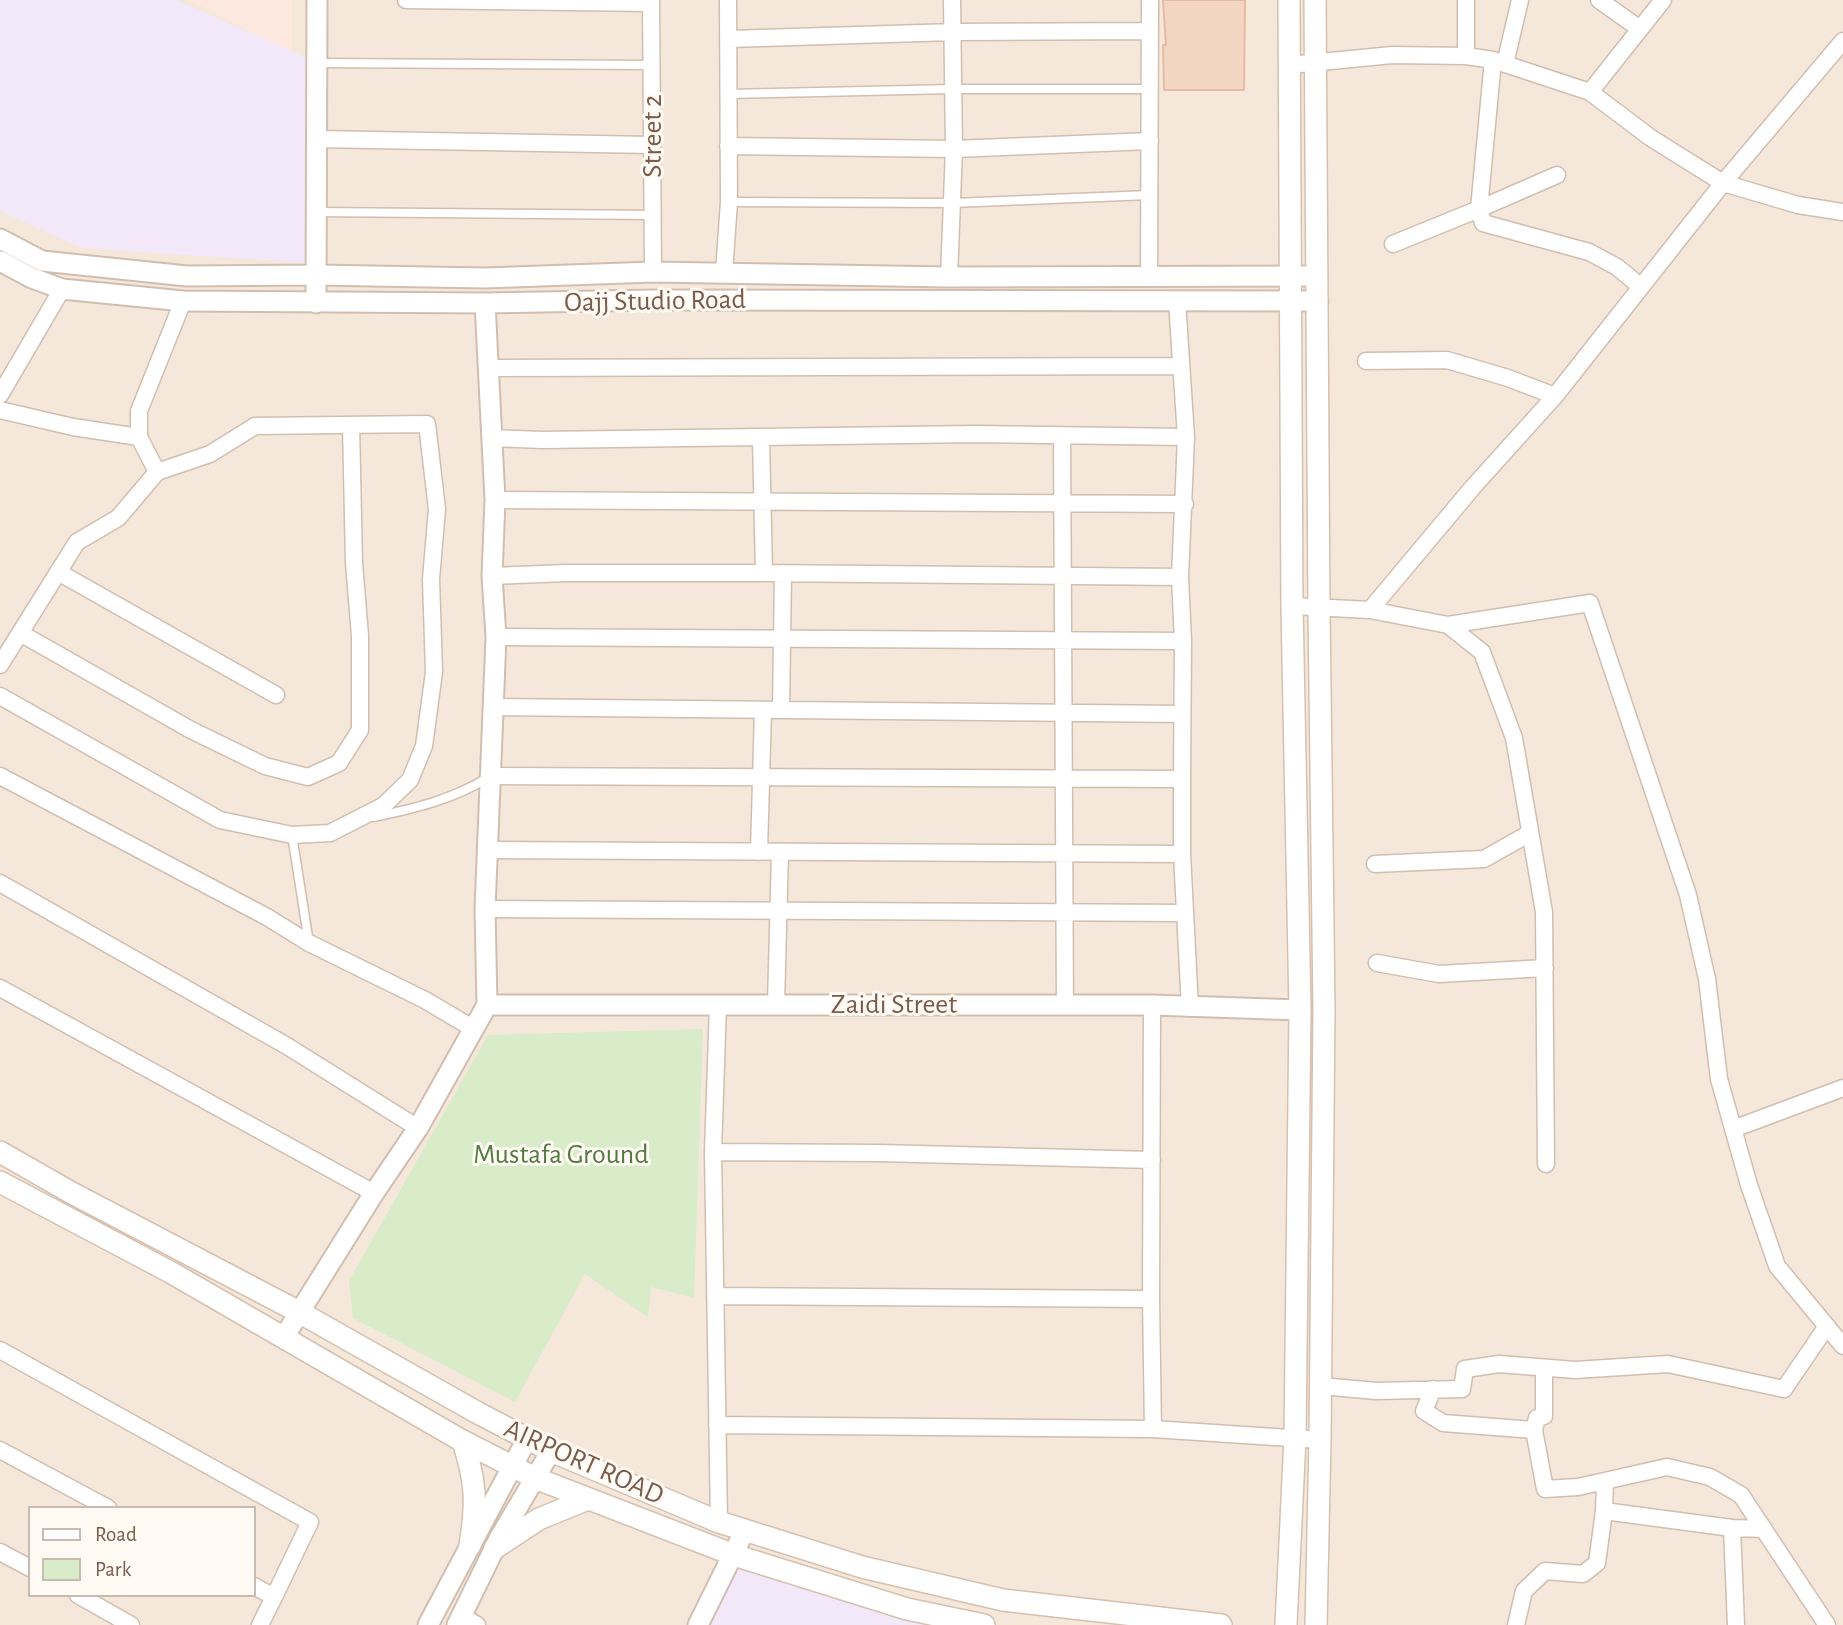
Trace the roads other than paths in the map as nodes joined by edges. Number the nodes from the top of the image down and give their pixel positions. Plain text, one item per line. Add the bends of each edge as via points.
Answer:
1 (317, 0) edge
2 (406, 0) edge
3 (728, 0) edge
4 (951, 0) edge
5 (1150, 0) edge
6 (1289, 0) edge
7 (1315, 0) edge
8 (1466, 0) edge
9 (1520, 0) edge
10 (1598, 0) edge
11 (1663, 0) edge
12 (651, 1) edge
13 (1640, 29) junction
14 (1150, 30) junction
15 (953, 32) junction
16 (729, 39) junction
17 (1843, 41) edge
18 (1466, 56) junction
19 (1499, 62) junction
20 (316, 63) junction
21 (1316, 63) junction
22 (652, 65) junction
23 (1290, 65) junction
24 (953, 89) junction
25 (1150, 89) junction
26 (1590, 92) junction
27 (729, 94) junction
28 (316, 139) junction
29 (1150, 141) junction
30 (652, 145) junction
31 (728, 146) junction
32 (954, 149) junction
33 (1557, 175) dead end
34 (1723, 183) junction
35 (1150, 195) junction
36 (729, 202) junction
37 (953, 203) junction
38 (1479, 209) junction
39 (316, 212) junction
40 (1843, 212) edge
41 (654, 215) junction
42 (0, 239) edge
43 (1393, 244) dead end
44 (0, 261) edge
45 (653, 272) junction
46 (724, 272) junction
47 (316, 275) junction
48 (1149, 276) junction
49 (1292, 276) junction
50 (1317, 276) junction
51 (949, 277) junction
52 (485, 278) junction
53 (1640, 286) junction
54 (62, 289) junction
55 (183, 300) junction
56 (1177, 301) junction
57 (1292, 301) junction
58 (1318, 301) junction
59 (316, 303) junction
60 (485, 303) junction
61 (1366, 360) dead end
62 (1180, 366) junction
63 (489, 368) junction
64 (0, 395) edge
65 (1555, 396) junction
66 (0, 410) edge
67 (351, 425) junction
68 (1062, 435) junction
69 (139, 437) junction
70 (1186, 437) junction
71 (491, 438) junction
72 (761, 438) junction
73 (157, 472) junction
74 (495, 500) junction
75 (763, 502) junction
76 (1062, 503) junction
77 (1185, 503) junction
78 (58, 572) junction
79 (764, 573) junction
80 (783, 573) junction
81 (1063, 574) junction
82 (492, 576) junction
83 (1180, 577) junction
84 (1292, 606) junction
85 (1319, 608) junction
86 (1370, 610) junction
87 (1448, 625) junction
88 (20, 633) junction
89 (496, 637) junction
90 (782, 639) junction
91 (1063, 640) junction
92 (1183, 641) junction
93 (0, 666) edge
94 (276, 695) dead end
95 (0, 696) edge
96 (492, 707) junction
97 (763, 710) junction
98 (781, 710) junction
99 (1063, 713) junction
100 (1182, 714) junction
101 (0, 776) edge
102 (490, 776) junction
103 (761, 777) junction
104 (1064, 779) junction
105 (1182, 779) junction
106 (357, 820) junction
107 (1530, 833) junction
108 (292, 835) junction
109 (489, 850) junction
110 (759, 852) junction
111 (780, 852) junction
112 (1064, 854) junction
113 (1182, 854) junction
114 (1375, 864) dead end
115 (0, 883) edge
116 (485, 909) junction
117 (779, 911) junction
118 (1064, 912) junction
119 (1185, 913) junction
120 (309, 943) junction
121 (1377, 963) dead end
122 (1545, 968) junction
123 (0, 988) edge
124 (487, 1005) junction
125 (718, 1005) junction
126 (776, 1005) junction
127 (1065, 1005) junction
128 (1152, 1005) junction
129 (1190, 1008) junction
130 (1300, 1010) junction
131 (474, 1029) junction
132 (1843, 1088) edge
133 (418, 1128) junction
134 (1733, 1129) junction
135 (0, 1152) edge
136 (713, 1152) junction
137 (1152, 1160) junction
138 (1546, 1164) dead end
139 (0, 1182) edge
140 (374, 1193) junction
141 (715, 1296) junction
142 (1151, 1299) junction
143 (299, 1312) junction
144 (1827, 1326) junction
145 (284, 1337) junction
146 (1843, 1346) edge
147 (0, 1350) edge
148 (1544, 1368) junction
149 (1321, 1386) junction
150 (1433, 1389) junction
151 (718, 1425) junction
152 (1153, 1429) junction
153 (1534, 1430) junction
154 (527, 1438) junction
155 (1295, 1438) junction
156 (1320, 1440) junction
157 (463, 1441) junction
158 (0, 1450) edge
159 (551, 1451) junction
160 (512, 1466) junction
161 (535, 1478) junction
162 (1605, 1481) junction
163 (589, 1499) junction
164 (104, 1506) edge
165 (1604, 1511) junction
166 (719, 1521) junction
167 (1732, 1528) junction
168 (1764, 1529) junction
169 (745, 1530) junction
170 (470, 1545) junction
171 (495, 1548) junction
172 (0, 1552) edge
173 (734, 1555) junction
174 (28, 1567) edge
175 (256, 1587) edge
176 (82, 1597) edge
177 (274, 1597) junction
178 (1076, 1616) edge
179 (466, 1622) edge
180 (131, 1625) edge
181 (260, 1625) edge
182 (428, 1625) edge
183 (698, 1625) edge
184 (984, 1625) edge
185 (1222, 1625) edge
186 (1286, 1625) edge
187 (1316, 1625) edge
188 (1516, 1625) edge
189 (1736, 1625) edge
190 (1827, 1625) edge

1 - 20 street
2 - 12 street
3 - 16 street
4 - 15 street
5 - 14 street
6 - 23 main road
7 - 21 main road
8 - 18 street
9 - 19 street
10 - 13 street
11 - 13 street
12 - 22 street, Street 2
13 - 26 street
14 - 15 street
14 - 25 street
15 - 16 street
15 - 24 street
16 - 27 street
17 - 34 street
18 - 19 street
18 - 21 street via 1392,55
19 - 26 street
19 - 38 street
20 - 22 lane
20 - 28 street
21 - 23 street
21 - 50 main road
22 - 30 street, Street 2
23 - 49 main road
24 - 25 lane
24 - 27 lane
24 - 32 street
25 - 29 street
26 - 34 street via 1651,138
27 - 31 street
28 - 30 street
28 - 39 street
29 - 32 street
29 - 35 street
30 - 41 street, Street 2
31 - 32 street
31 - 36 street
32 - 37 street
33 - 38 street
34 - 40 street via 1798,205
34 - 53 street
35 - 37 lane
35 - 48 street
36 - 37 lane
36 - 46 street
37 - 51 street
38 - 43 street
38 - 53 street via 1483,223 1589,252
39 - 41 lane
39 - 47 street
41 - 45 street, Street 2
42 - 47 street, Oajj Studio Road via 42,261 187,276
44 - 54 street, Oajj Studio Road
45 - 46 street, Oajj Studio Road
45 - 52 street, Oajj Studio Road
46 - 51 street, Oajj Studio Road
47 - 52 street, Oajj Studio Road
47 - 59 street
48 - 49 street, Oajj Studio Road
48 - 51 street, Oajj Studio Road
49 - 50 street, Oajj Studio Road
49 - 57 main road
50 - 58 main road
52 - 60 street
53 - 65 street
54 - 55 street, Oajj Studio Road
54 - 64 street
55 - 59 street, Oajj Studio Road
55 - 69 street via 139,411
56 - 57 street, Oajj Studio Road
56 - 60 street, Oajj Studio Road
56 - 62 street
57 - 58 street, Oajj Studio Road
57 - 84 main road
58 - 85 main road
59 - 60 street, Oajj Studio Road
60 - 63 street
61 - 65 street via 1447,360
62 - 63 street
62 - 70 street
63 - 71 street
65 - 86 street
66 - 69 street
67 - 73 street via 255,426 210,454
67 - 88 street via 359,730 338,763 307,777 265,766 191,730
67 - 106 street via 427,424 437,509 431,579 434,671 424,746 410,780 383,806
68 - 70 street
68 - 72 street
68 - 76 street
69 - 73 street
70 - 77 street
71 - 72 street
71 - 74 street
72 - 75 street
73 - 78 street via 118,518 77,542
74 - 75 street
74 - 82 street
75 - 76 street
75 - 79 street
76 - 77 street
76 - 81 street
77 - 83 street
78 - 88 street
78 - 94 street
79 - 80 street
79 - 82 street
80 - 81 street
80 - 90 street
81 - 83 street
81 - 91 street
82 - 89 street
83 - 92 street
84 - 85 street
84 - 130 main road
85 - 86 street
85 - 149 main road via 1324,1010
86 - 87 street
87 - 107 street via 1482,652 1514,738
87 - 134 street via 1590,603 1688,895 1707,979 1719,1079
88 - 93 street
89 - 90 street
89 - 96 street
90 - 91 street
90 - 98 street
91 - 92 street
91 - 99 street
92 - 100 street
95 - 108 street via 220,820
96 - 97 street
96 - 102 street
97 - 98 street
97 - 103 street
98 - 99 street
99 - 100 street
99 - 104 street
100 - 105 street
101 - 120 street
102 - 103 street
102 - 106 lane via 463,793
102 - 109 street
103 - 104 street
103 - 110 street
104 - 105 street
104 - 112 street
105 - 113 street
106 - 108 street via 330,834
107 - 114 street via 1484,859
107 - 122 street via 1544,912
108 - 120 lane
109 - 110 street
109 - 116 street
110 - 111 street
111 - 112 street
111 - 117 street
112 - 113 street
112 - 118 street
113 - 119 street
115 - 133 street via 286,1046
116 - 117 street
116 - 124 street
117 - 118 street
117 - 126 street
118 - 119 street
118 - 127 street
119 - 129 street
120 - 131 street
121 - 122 street via 1439,974
122 - 138 street
123 - 140 street
124 - 125 street, Zaidi Street
124 - 131 street
125 - 126 street, Zaidi Street
125 - 136 street
126 - 127 street, Zaidi Street
127 - 128 street, Zaidi Street
128 - 129 street, Zaidi Street
128 - 137 street
129 - 130 street, Zaidi Street
130 - 155 main road
131 - 133 street
132 - 134 street
133 - 140 street
134 - 144 street via 1777,1266
135 - 143 main road, AIRPORT ROAD
136 - 137 street
136 - 141 street
137 - 142 street
139 - 145 main road, AIRPORT ROAD
140 - 143 street
141 - 142 street
141 - 151 street
142 - 152 street
143 - 145 street
143 - 154 main road, AIRPORT ROAD
144 - 146 street
144 - 148 street via 1784,1389 1668,1364
145 - 157 main road, AIRPORT ROAD
147 - 177 street via 310,1522
148 - 150 street via 1499,1364 1465,1369 1462,1389
148 - 153 street via 1544,1416 1537,1418
149 - 150 street via 1376,1391
149 - 156 main road
150 - 153 street via 1424,1412 1443,1423
151 - 152 street
151 - 166 street
152 - 155 street
153 - 162 street via 1545,1489
154 - 159 main road, AIRPORT ROAD
154 - 160 street
155 - 156 street
155 - 186 main road
156 - 187 main road
157 - 160 main road, AIRPORT ROAD
157 - 170 main road via 474,1475 476,1510
158 - 164 street
159 - 161 street
159 - 166 main road, AIRPORT ROAD
160 - 161 main road, AIRPORT ROAD
160 - 170 street
161 - 163 main road, AIRPORT ROAD
161 - 171 street
162 - 165 street
162 - 168 street via 1667,1467 1710,1477 1741,1494
163 - 171 main road via 539,1519
163 - 173 main road, AIRPORT ROAD
165 - 167 street
165 - 188 street via 1597,1563 1583,1574 1545,1571 1524,1591
166 - 169 main road, AIRPORT ROAD
167 - 168 street
167 - 189 street
168 - 190 street
169 - 173 street
169 - 178 main road, AIRPORT ROAD via 862,1567
170 - 182 street
171 - 179 street
172 - 174 street
173 - 183 street
173 - 184 main road, AIRPORT ROAD via 907,1609
175 - 177 street
176 - 180 street
177 - 181 street
178 - 185 main road, AIRPORT ROAD

